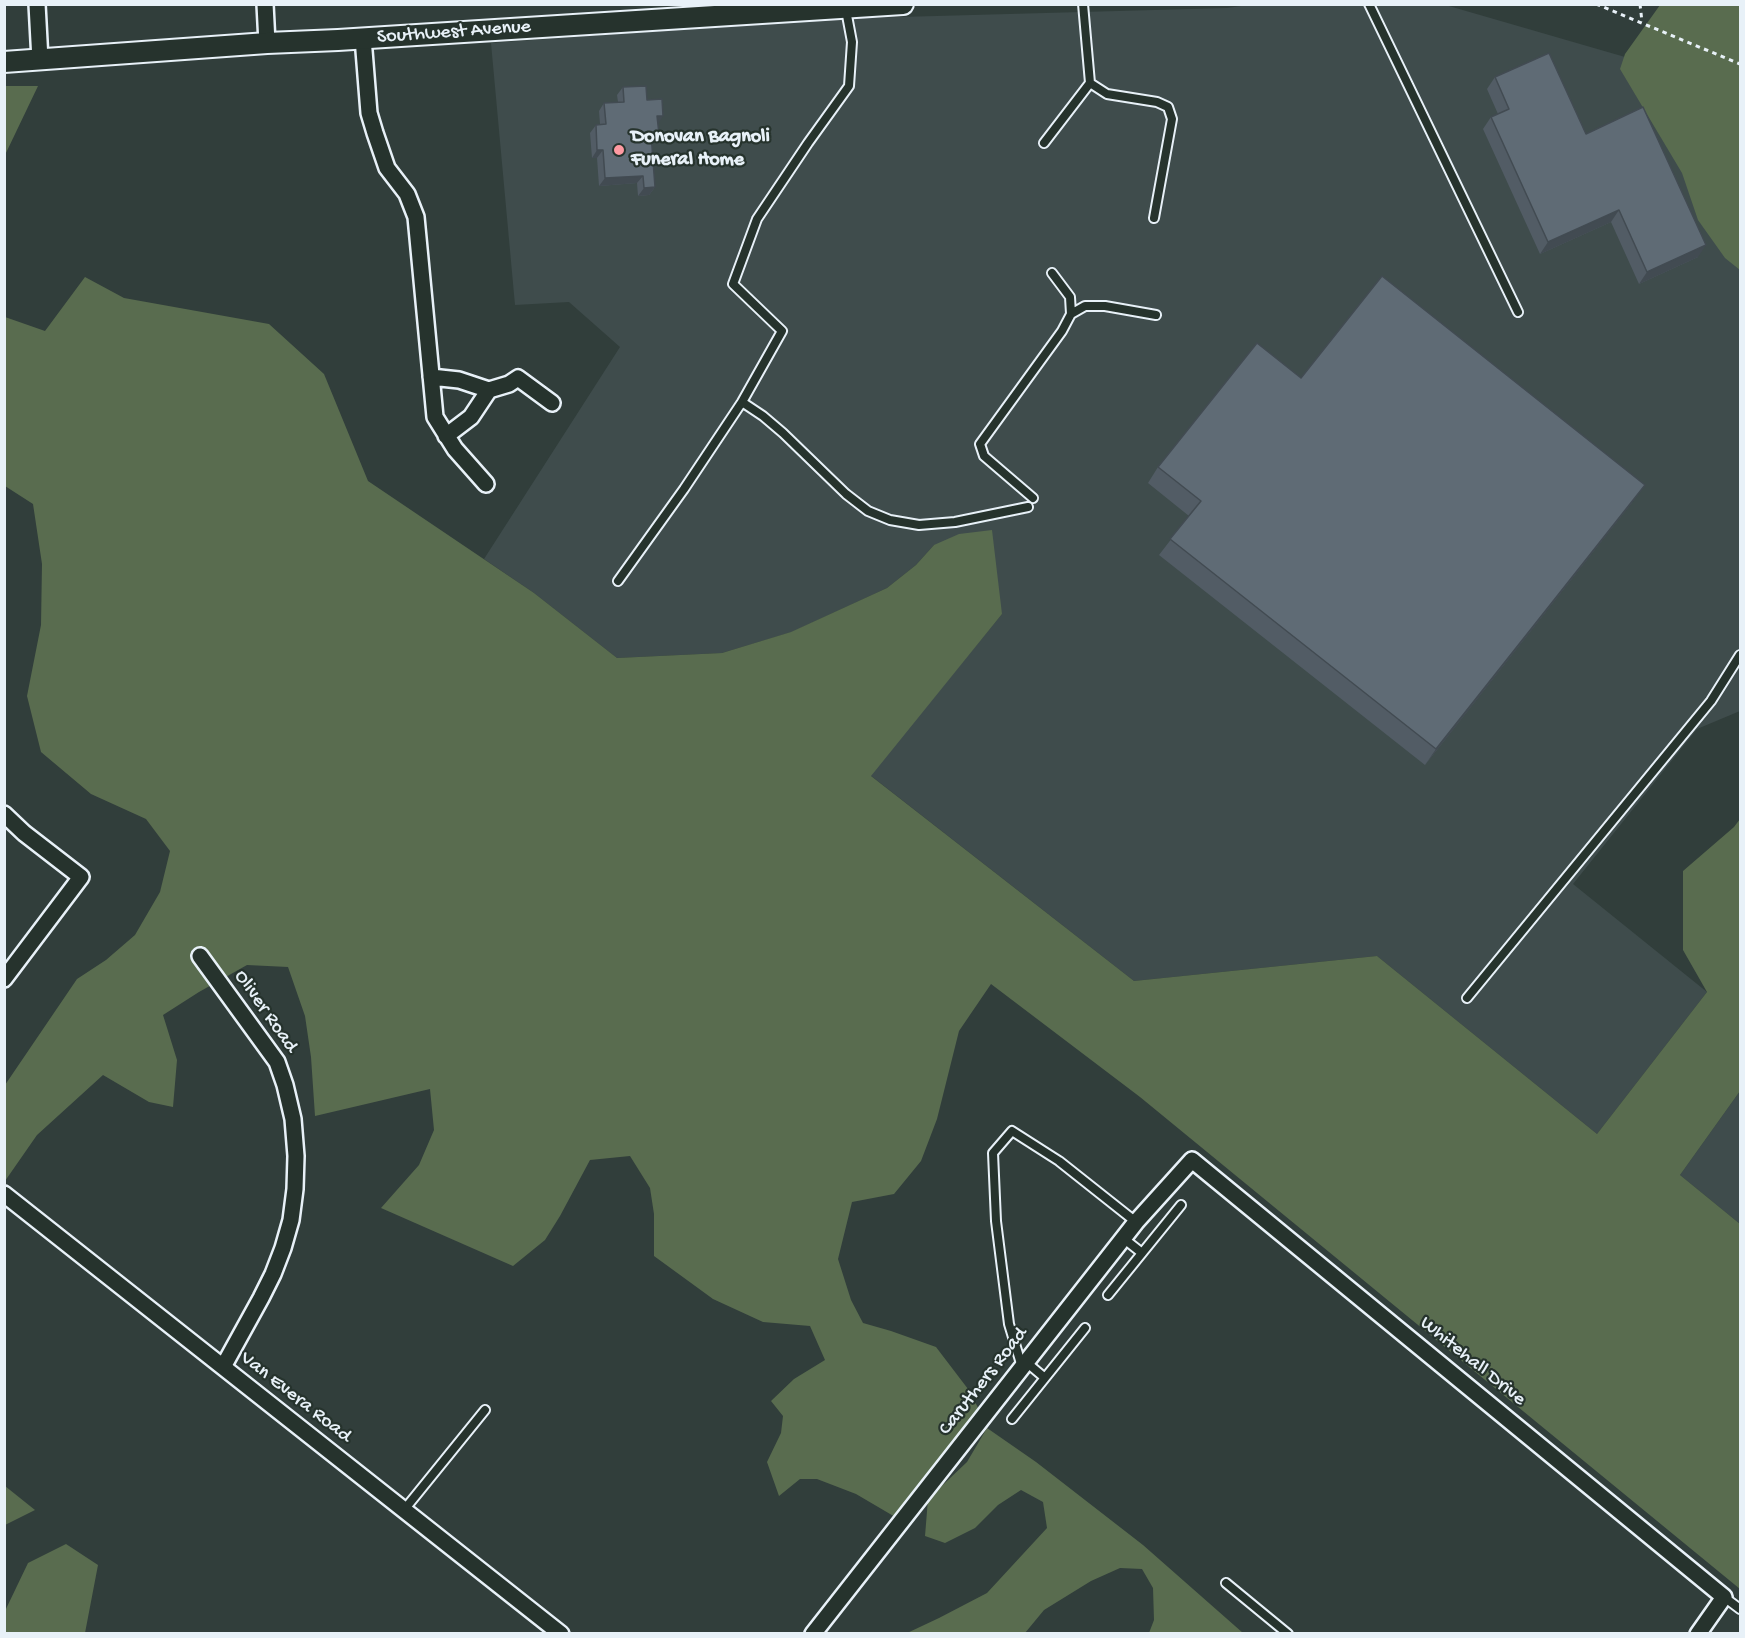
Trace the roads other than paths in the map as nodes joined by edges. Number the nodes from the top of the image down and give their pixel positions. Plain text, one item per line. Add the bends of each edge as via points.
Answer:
1 (37, 4) edge
2 (265, 4) edge
3 (903, 4) edge
4 (1083, 4) edge
5 (1369, 4) edge
6 (845, 8) junction
7 (363, 39) junction
8 (267, 43) junction
9 (40, 60) junction
10 (4, 62) edge
11 (1090, 83) junction
12 (1044, 143) dead end
13 (1154, 218) dead end
14 (1052, 273) dead end
15 (1518, 312) dead end
16 (1071, 314) junction
17 (1156, 315) dead end
18 (431, 377) junction
19 (489, 390) junction
20 (742, 402) junction
21 (552, 403) dead end
22 (446, 436) junction
23 (486, 484) dead end
24 (1033, 498) dead end
25 (1028, 507) dead end
26 (618, 581) dead end
27 (1740, 655) edge
28 (4, 814) edge
29 (200, 956) dead end
30 (4, 979) edge
31 (1467, 998) dead end
32 (1192, 1160) joint
33 (4, 1194) edge
34 (1181, 1205) dead end
35 (1136, 1222) junction
36 (1123, 1238) junction
37 (1142, 1253) junction
38 (1108, 1295) dead end
39 (1085, 1328) dead end
40 (1024, 1365) junction
41 (223, 1367) junction
42 (1045, 1378) junction
43 (485, 1410) dead end
44 (1012, 1419) dead end
45 (404, 1510) junction
46 (1226, 1583) dead end
47 (1724, 1597) junction
48 (1740, 1609) edge
49 (561, 1634) edge
50 (813, 1634) edge
51 (1288, 1634) edge
52 (1698, 1634) edge

1 - 9 street
2 - 8 street
3 - 6 street, Southwest Avenue
4 - 11 lane
5 - 15 lane
6 - 7 street, Southwest Avenue
6 - 20 lane via 852,42 849,86 757,219 733,284 782,331
7 - 8 street, Southwest Avenue
7 - 18 street via 369,113 375,134 387,168 407,194 416,217
8 - 9 street, Southwest Avenue
9 - 10 street, Southwest Avenue
11 - 12 lane
11 - 13 lane via 1107,94 1168,107 1172,119
14 - 16 lane via 1070,297
16 - 17 lane via 1085,306 1105,306
16 - 24 lane via 980,444 984,456
18 - 19 street via 459,380
18 - 22 street via 435,417
19 - 21 street via 518,378
19 - 22 street via 471,417
20 - 25 lane via 777,428 846,494 868,511 890,520 919,525 955,522
20 - 26 lane
22 - 23 street
27 - 31 lane via 1711,700
28 - 30 street via 81,877
29 - 41 street, Oliver Road via 277,1062 293,1119 296,1156 295,1189 283,1248
32 - 35 street, Caruthers Road
32 - 47 street, Whitehall Drive
33 - 41 street, Van Evera Road
34 - 37 lane
35 - 36 street, Caruthers Road
35 - 40 lane via 1059,1161 1012,1131 993,1153 996,1221 1009,1324
36 - 37 lane
36 - 40 street, Caruthers Road
37 - 38 lane
39 - 42 lane
40 - 42 lane
40 - 50 street, Caruthers Road
41 - 45 street, Van Evera Road
42 - 44 lane
43 - 45 lane
45 - 49 street, Van Evera Road
46 - 51 lane
47 - 48 lane
47 - 52 street

